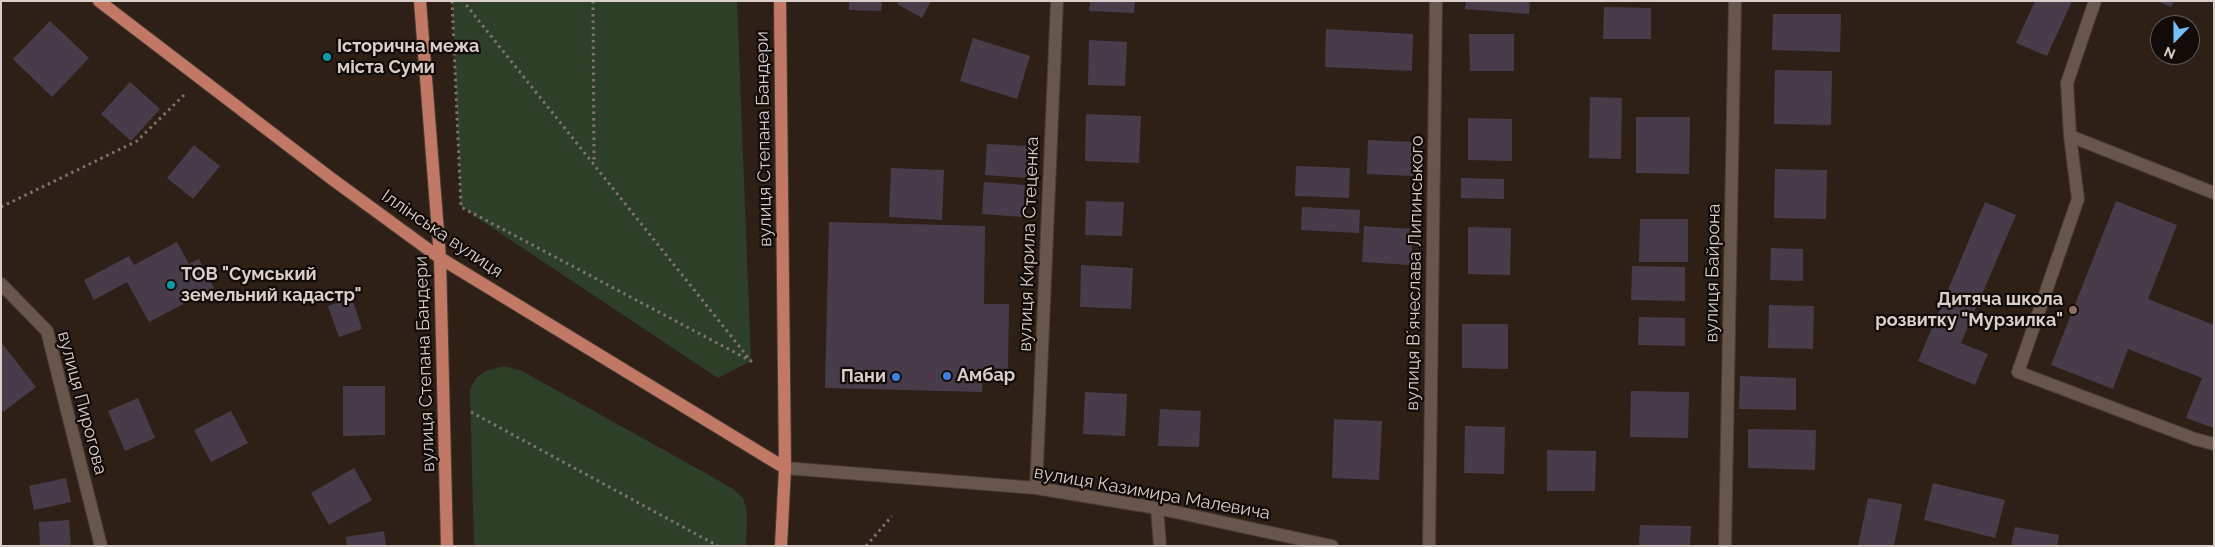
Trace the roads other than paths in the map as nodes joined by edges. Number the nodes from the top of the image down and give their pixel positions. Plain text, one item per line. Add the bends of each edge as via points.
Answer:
1 (99, 1) edge
2 (420, 1) edge
3 (780, 1) edge
4 (1057, 1) edge
5 (1436, 1) edge
6 (1736, 1) edge
7 (2095, 1) edge
8 (2070, 136) junction
9 (2214, 193) edge
10 (440, 258) junction
11 (1, 284) edge
12 (2214, 444) edge
13 (785, 468) junction
14 (1036, 488) junction
15 (1156, 508) junction
16 (101, 546) edge
17 (447, 546) edge
18 (781, 546) edge
19 (1160, 546) edge
20 (1332, 546) edge
21 (1429, 546) edge
22 (1725, 546) edge

1 - 10 main road, Іллінська вулиця
2 - 10 main road, вулиця Степана Бандери
3 - 13 main road, вулиця Степана Бандери
4 - 14 street, вулиця Кирила Стеценка
5 - 21 street, вулиця Вʼячеслава Липинського
6 - 22 street, вулиця Байрона
7 - 8 street via 2067,83
8 - 9 street
8 - 12 street via 2078,199 2018,372
10 - 13 main road, Іллінська вулиця
10 - 17 main road, вулиця Степана Бандери
11 - 16 street, вулиця Пирогова via 47,331
13 - 14 street, вулиця Казимира Малевича
13 - 18 main road, вулиця Степана Бандери
14 - 15 street, вулиця Казимира Малевича
15 - 19 street
15 - 20 street, вулиця Казимира Малевича

